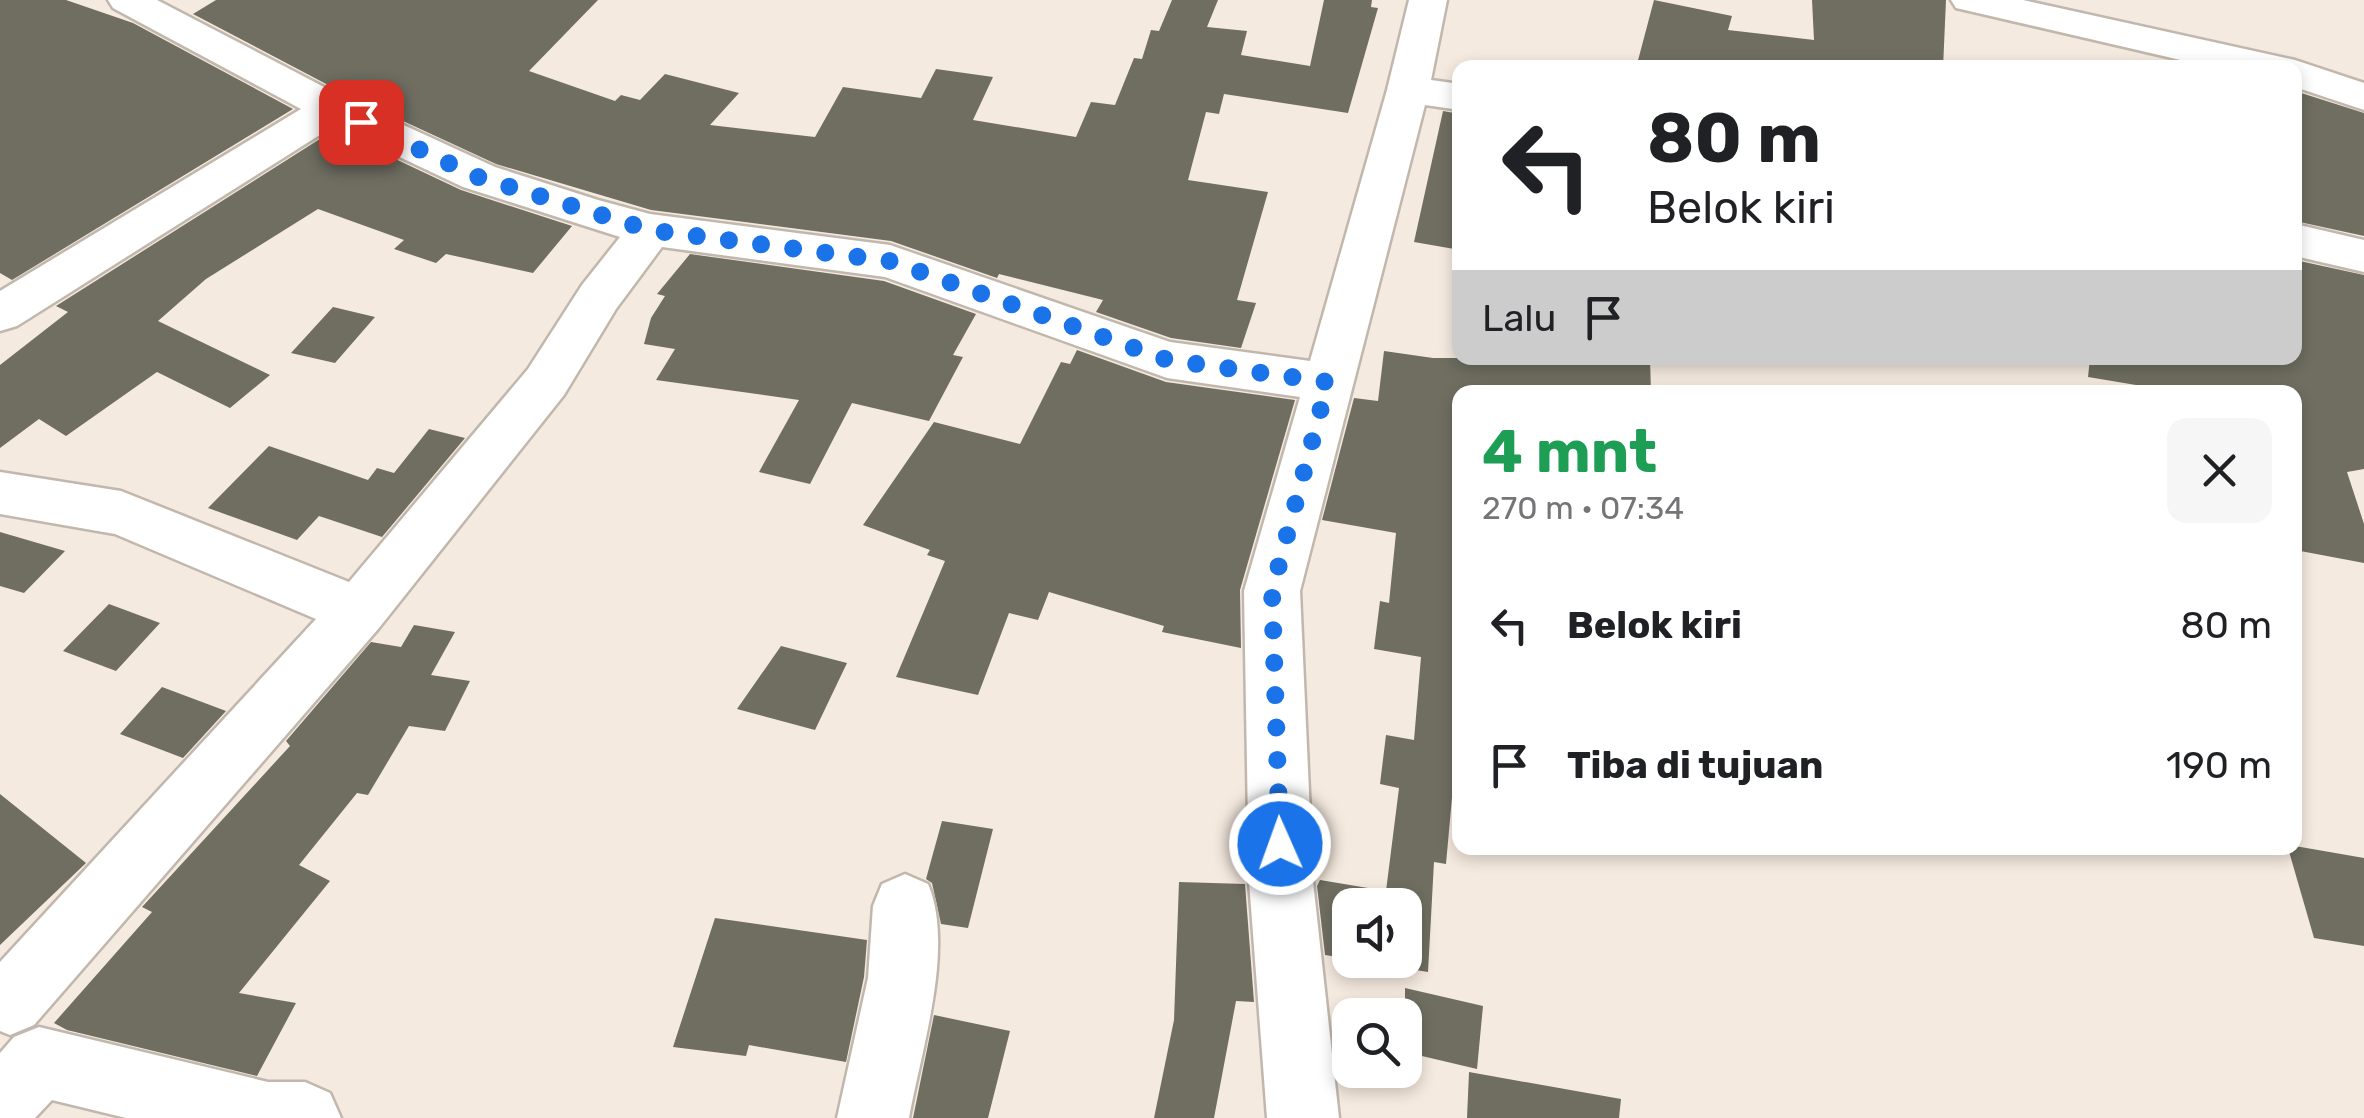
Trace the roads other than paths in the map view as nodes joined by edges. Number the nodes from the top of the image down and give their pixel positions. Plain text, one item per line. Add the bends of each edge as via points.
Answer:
1 (1428, 0) edge
2 (1970, 0) edge
3 (139, 2) edge
4 (2236, 60) edge
5 (2302, 75) edge
6 (1434, 94) edge
7 (2364, 97) edge
8 (332, 108) junction
9 (650, 230) junction
10 (2302, 242) edge
11 (2364, 256) edge
12 (0, 314) edge
13 (1328, 382) junction
14 (0, 492) edge
15 (359, 611) junction
16 (905, 906) dead end
17 (5, 996) edge
18 (20, 1083) edge
19 (268, 1117) edge
20 (305, 1118) edge
21 (874, 1118) edge
22 (1303, 1118) edge

1 - 6 street
2 - 4 street
3 - 8 street
5 - 7 street
6 - 13 street
8 - 9 street via 478,177
8 - 12 street
9 - 13 street via 890,261 1168,360
9 - 15 street via 546,382
10 - 11 street
13 - 22 street via 1272,591 1281,881
14 - 15 street via 121,512
15 - 17 street
16 - 21 street via 902,978
17 - 18 street
18 - 19 street
19 - 20 street

